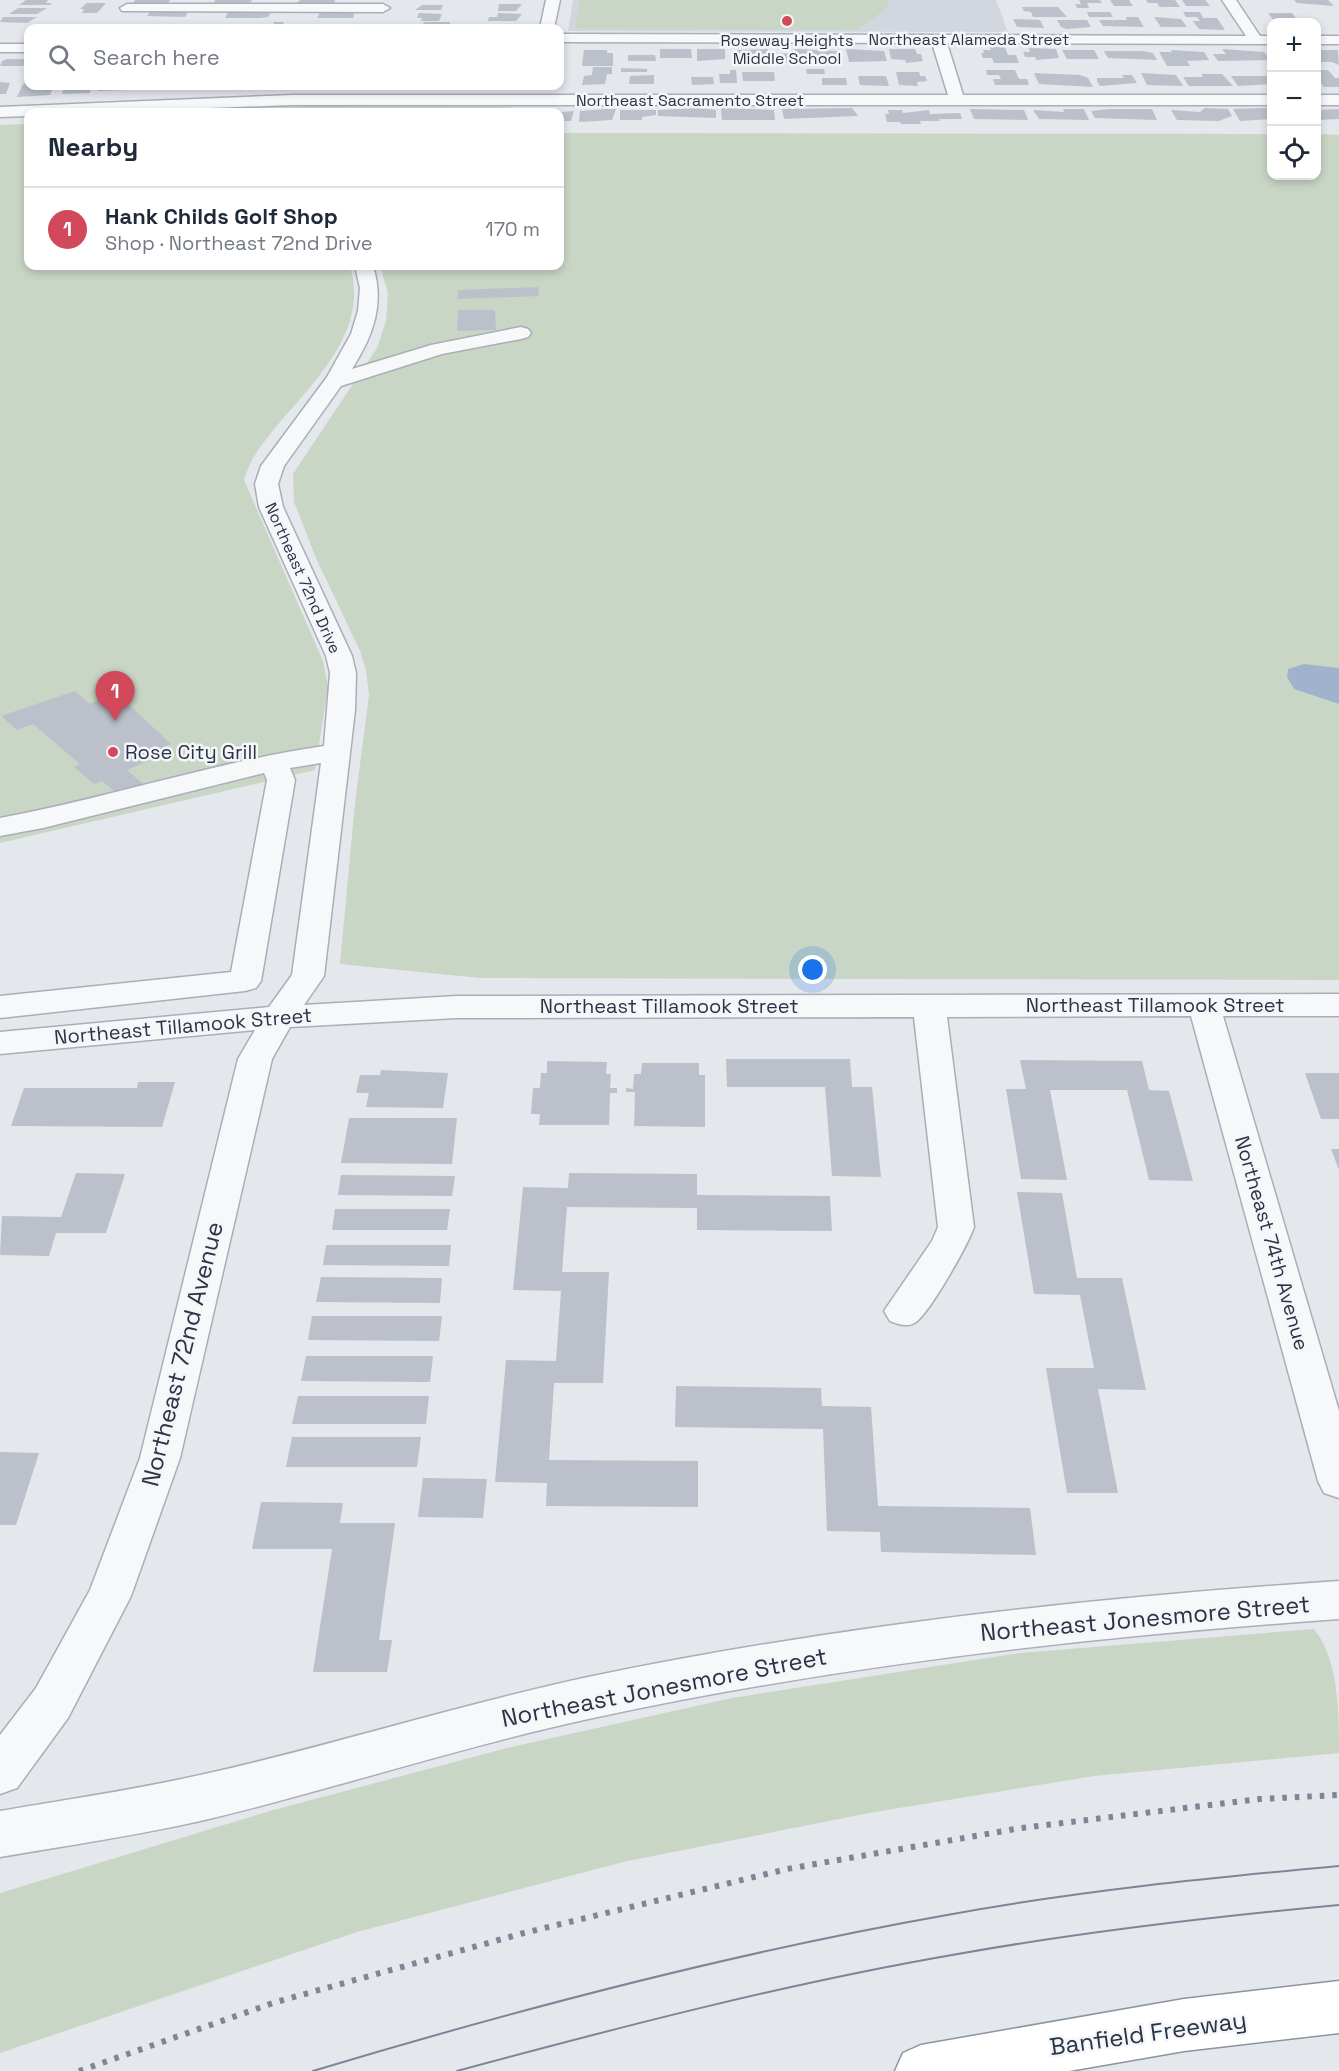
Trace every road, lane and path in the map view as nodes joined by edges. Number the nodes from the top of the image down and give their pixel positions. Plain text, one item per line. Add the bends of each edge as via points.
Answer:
1 (553, 0) edge
2 (1229, 0) edge
3 (381, 4) edge
4 (127, 8) dead end
5 (386, 24) edge
6 (548, 24) edge
7 (564, 38) edge
8 (938, 39) junction
9 (1256, 40) junction
10 (1267, 40) edge
11 (1321, 40) edge
12 (1339, 40) edge
13 (0, 48) edge
14 (24, 48) edge
15 (303, 90) edge
16 (532, 93) edge
17 (293, 100) junction
18 (957, 100) junction
19 (1267, 100) edge
20 (1321, 100) edge
21 (1339, 100) edge
22 (98, 108) edge
23 (24, 111) edge
24 (0, 112) edge
25 (0, 120) edge
26 (24, 120) edge
27 (365, 270) edge
28 (521, 333) dead end
29 (332, 382) junction
30 (336, 753) junction
31 (274, 762) junction
32 (0, 827) edge
33 (929, 1005) junction
34 (1339, 1005) edge
35 (1204, 1006) junction
36 (0, 1007) edge
37 (279, 1017) junction
38 (0, 1043) edge
39 (903, 1311) dead end
40 (1339, 1481) edge
41 (1339, 1600) edge
42 (0, 1772) edge
43 (0, 1834) edge
44 (1339, 2007) edge
45 (921, 2071) edge

1 - 6 street
2 - 9 street
3 - 4 street
3 - 5 street
7 - 8 street, Northeast Alameda Street
8 - 9 street, Northeast Alameda Street
8 - 18 street
9 - 10 street, Northeast Alameda Street
11 - 12 street
13 - 14 street
15 - 17 street
16 - 17 street, Northeast Sacramento Street
16 - 18 street, Northeast Sacramento Street
17 - 22 street, Northeast Sacramento Street
18 - 19 street, Northeast Sacramento Street
20 - 21 street
23 - 24 street, Northeast Sacramento Street
25 - 26 street
27 - 29 street, Northeast 72nd Drive via 370,295 366,322 356,346
28 - 29 street via 438,350
29 - 30 street, Northeast 72nd Drive via 274,464 267,490 271,507 339,656 344,689
30 - 31 street
30 - 37 street, Northeast 72nd Drive via 308,976
31 - 32 street
31 - 36 street via 281,780 245,981
33 - 35 street, Northeast Tillamook Street
33 - 37 street, Northeast Tillamook Street via 457,1007
33 - 39 street via 956,1227 950,1246
34 - 35 street, Northeast Tillamook Street
35 - 40 street, Northeast 74th Avenue
37 - 38 street, Northeast Tillamook Street
37 - 42 street, Northeast 72nd Avenue via 255,1059 160,1458 110,1596 52,1703
41 - 43 street, Northeast Jonesmore Street via 1026,1626 720,1673 592,1697 155,1808
44 - 45 highway, Banfield Freeway via 1184,2025

